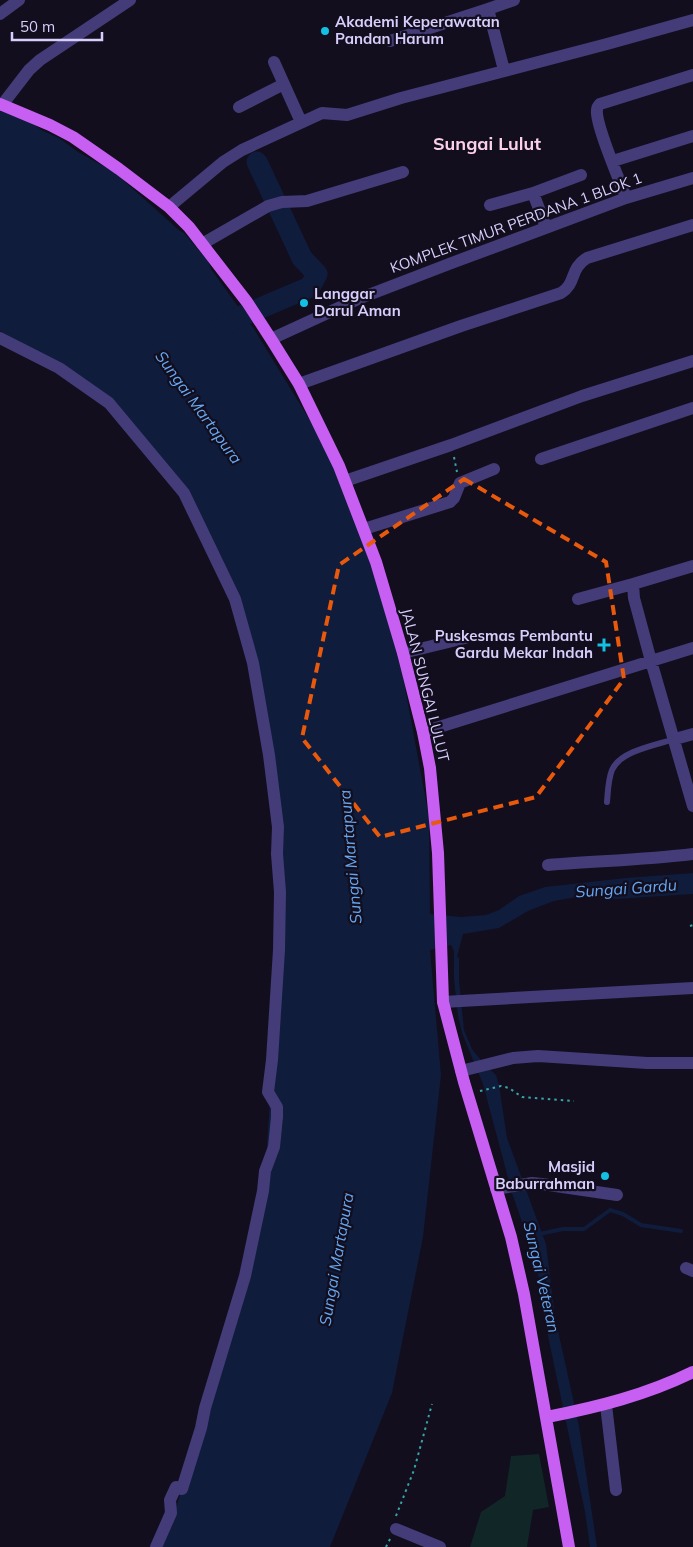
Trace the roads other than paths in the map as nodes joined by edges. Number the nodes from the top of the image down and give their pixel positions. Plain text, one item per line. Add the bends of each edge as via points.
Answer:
1 (19, 0) edge
2 (130, 0) edge
3 (514, 0) edge
4 (488, 9) junction
5 (0, 14) edge
6 (693, 20) edge
7 (390, 41) dead end
8 (274, 62) dead end
9 (504, 70) junction
10 (693, 75) edge
11 (284, 84) junction
12 (1, 104) edge
13 (239, 107) dead end
14 (301, 122) junction
15 (693, 136) edge
16 (612, 161) junction
17 (403, 172) dead end
18 (581, 175) dead end
19 (693, 178) edge
20 (533, 193) junction
21 (626, 198) junction
22 (490, 206) dead end
23 (169, 208) junction
24 (693, 225) edge
25 (546, 227) junction
26 (202, 244) junction
27 (0, 338) edge
28 (271, 339) junction
29 (693, 361) edge
30 (299, 384) junction
31 (693, 408) edge
32 (541, 458) dead end
33 (494, 469) dead end
34 (345, 482) junction
35 (364, 529) junction
36 (693, 566) edge
37 (633, 584) junction
38 (578, 599) dead end
39 (469, 637) dead end
40 (693, 648) edge
41 (403, 653) junction
42 (651, 661) junction
43 (423, 732) junction
44 (693, 734) edge
45 (675, 739) junction
46 (607, 802) dead end
47 (693, 806) edge
48 (693, 854) edge
49 (548, 865) dead end
50 (693, 988) edge
51 (453, 1001) junction
52 (693, 1063) edge
53 (467, 1069) junction
54 (502, 1188) junction
55 (617, 1195) dead end
56 (693, 1372) edge
57 (606, 1405) junction
58 (547, 1417) junction
59 (616, 1490) dead end
60 (396, 1529) road end
61 (156, 1547) edge
62 (440, 1547) edge
63 (569, 1547) edge

1 - 5 street
2 - 12 street via 40,60
3 - 4 street
4 - 7 street
4 - 9 street
6 - 9 street
8 - 11 street
9 - 14 street via 347,115 322,112
10 - 16 street via 600,104 597,117
11 - 13 street
11 - 14 street
12 - 23 main road, JALAN SUNGAI LULUT via 73,137
14 - 23 street via 223,162
15 - 16 street
16 - 21 street
17 - 26 street via 307,201 268,206
18 - 20 street
19 - 21 street, KOMPLEK TIMUR PERDANA 1 BLOK 1
20 - 22 street
20 - 25 street
21 - 25 street, KOMPLEK TIMUR PERDANA 1 BLOK 1
23 - 26 main road, JALAN SUNGAI LULUT
24 - 30 street via 587,258 579,263 568,288 561,293
25 - 28 street, KOMPLEK TIMUR PERDANA 1 BLOK 1 via 358,299
26 - 28 main road, JALAN SUNGAI LULUT
27 - 61 street via 60,368 109,403 184,493 235,599 253,663 269,755 278,827 280,892 268,1092 277,1107 274,1147 265,1171 245,1276 201,1428 182,1489 176,1487 170,1500 171,1513
28 - 30 main road, JALAN SUNGAI LULUT
29 - 34 street via 582,396
30 - 34 main road, JALAN SUNGAI LULUT
31 - 32 street
33 - 35 street via 460,483 450,502
34 - 35 main road, JALAN SUNGAI LULUT
35 - 41 main road, JALAN SUNGAI LULUT
36 - 37 street
37 - 38 street
37 - 42 street
39 - 41 street
40 - 42 street
41 - 43 main road, JALAN SUNGAI LULUT
42 - 43 street
42 - 45 street
43 - 51 main road, JALAN SUNGAI LULUT via 430,768 438,853 442,966
44 - 45 street
45 - 46 lane via 617,761 612,769
45 - 47 street
48 - 49 street
50 - 51 street
51 - 53 main road, JALAN SUNGAI LULUT
52 - 53 street via 538,1056 513,1058
53 - 54 main road, JALAN SUNGAI LULUT
54 - 55 street via 532,1184
54 - 58 main road, JALAN SUNGAI LULUT
56 - 57 main road via 667,1385
57 - 58 main road
57 - 59 street
58 - 63 main road, JALAN SUNGAI LULUT
60 - 62 street

